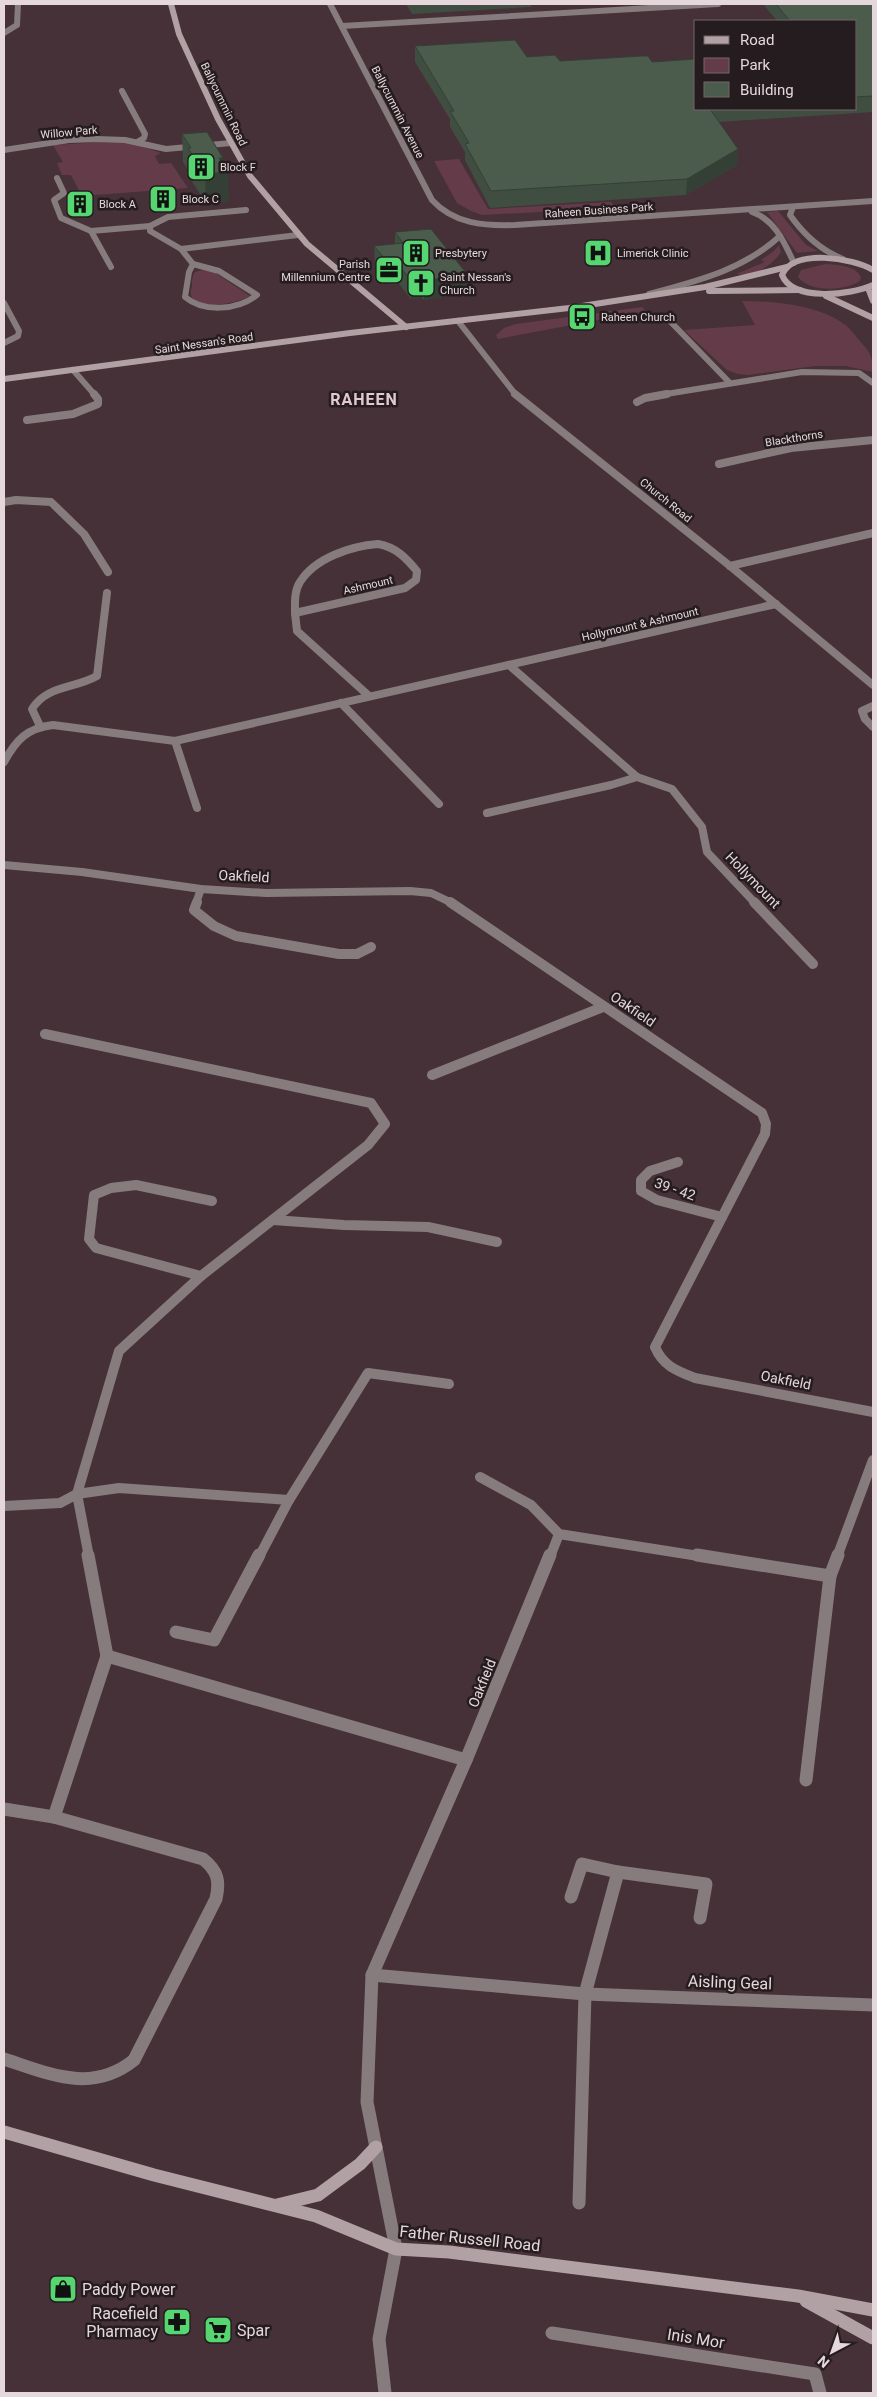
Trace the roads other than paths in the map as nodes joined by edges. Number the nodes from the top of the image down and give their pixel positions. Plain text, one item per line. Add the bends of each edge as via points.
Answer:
1 (18, 4) edge
2 (172, 4) edge
3 (330, 4) edge
4 (718, 4) edge
5 (342, 26) junction
6 (4, 33) edge
7 (122, 91) dead end
8 (137, 142) junction
9 (231, 143) junction
10 (4, 150) edge
11 (57, 178) dead end
12 (873, 201) edge
13 (793, 207) junction
14 (246, 210) dead end
15 (743, 210) junction
16 (122, 218) dead end
17 (457, 219) joint
18 (150, 226) junction
19 (127, 228) junction
20 (91, 231) junction
21 (298, 235) junction
22 (780, 236) junction
23 (181, 249) junction
24 (844, 260) junction
25 (794, 263) junction
26 (193, 264) junction
27 (111, 267) dead end
28 (787, 267) junction
29 (871, 268) edge
30 (872, 286) edge
31 (805, 290) junction
32 (673, 292) junction
33 (816, 293) junction
34 (634, 298) junction
35 (873, 301) edge
36 (4, 303) edge
37 (666, 317) dead end
38 (873, 318) edge
39 (458, 321) junction
40 (406, 327) junction
41 (4, 343) edge
42 (73, 370) junction
43 (4, 379) edge
44 (730, 382) junction
45 (873, 383) edge
46 (637, 402) dead end
47 (27, 420) dead end
48 (873, 440) edge
49 (719, 464) dead end
50 (4, 502) edge
51 (873, 533) edge
52 (730, 566) junction
53 (108, 572) dead end
54 (107, 593) dead end
55 (776, 604) junction
56 (295, 613) junction
57 (509, 665) junction
58 (873, 685) edge
59 (369, 696) junction
60 (341, 703) junction
61 (873, 706) edge
62 (40, 726) junction
63 (873, 727) edge
64 (175, 741) junction
65 (4, 762) edge
66 (637, 777) junction
67 (439, 804) dead end
68 (197, 808) dead end
69 (487, 813) dead end
70 (4, 865) edge
71 (201, 889) junction
72 (371, 947) dead end
73 (813, 964) dead end
74 (603, 1007) junction
75 (45, 1034) dead end
76 (432, 1076) dead end
77 (678, 1162) dead end
78 (212, 1201) dead end
79 (722, 1217) junction
80 (273, 1220) junction
81 (497, 1242) dead end
82 (202, 1276) junction
83 (449, 1384) dead end
84 (873, 1412) edge
85 (873, 1460) edge
86 (480, 1478) dead end
87 (77, 1494) junction
88 (289, 1500) junction
89 (4, 1506) edge
90 (559, 1534) junction
91 (830, 1576) junction
92 (176, 1632) dead end
93 (107, 1656) junction
94 (466, 1760) junction
95 (806, 1780) dead end
96 (4, 1809) edge
97 (54, 1817) junction
98 (618, 1872) junction
99 (571, 1898) dead end
100 (700, 1918) dead end
101 (372, 1975) junction
102 (585, 1994) junction
103 (873, 2005) edge
104 (4, 2059) edge
105 (4, 2132) edge
106 (376, 2147) junction
107 (579, 2203) dead end
108 (274, 2206) junction
109 (396, 2249) junction
110 (798, 2296) junction
111 (873, 2310) edge
112 (552, 2333) dead end
113 (873, 2338) edge
114 (385, 2393) edge
115 (820, 2393) edge

1 - 6 street via 17,25
2 - 9 street, Ballycummin Road via 179,34
3 - 5 street, Ballycummin Avenue
4 - 5 street
5 - 17 street, Ballycummin Avenue via 432,200 439,210
7 - 8 street via 145,134
8 - 9 street, Willow Park via 166,149
8 - 10 street, Willow Park via 69,140
9 - 21 street, Ballycummin Road via 250,176
11 - 20 street via 64,193 54,200 54,204 61,218
12 - 13 street, Raheen Business Park
13 - 15 street, Raheen Business Park
13 - 24 street via 790,215 820,249
14 - 18 street via 168,217
15 - 17 street, Raheen Business Park via 515,225
15 - 22 street, Raheen Business Park via 763,216
16 - 19 street
18 - 19 street
18 - 23 street via 150,231 160,239
19 - 20 street
20 - 27 street
21 - 23 street
21 - 40 street, Ballycummin Road
22 - 25 street, Raheen Business Park
22 - 34 street via 767,250 750,260 705,278
23 - 26 street
24 - 25 street via 819,258
24 - 29 street
25 - 28 street
26 - 26 street via 185,297 192,304 201,308 225,307 257,295 219,271
28 - 31 street via 782,278
28 - 32 street
30 - 33 street via 845,294
30 - 35 street
31 - 32 street
31 - 33 street
32 - 34 street, Saint Nessan's Road
33 - 38 street
34 - 39 street, Saint Nessan's Road
36 - 41 street via 19,331 18,336
37 - 44 street
39 - 40 street, Saint Nessan's Road
39 - 52 street, Church Road via 517,396
40 - 42 street, Saint Nessan's Road
42 - 43 street, Saint Nessan's Road
42 - 47 street via 98,399 98,404 75,414
44 - 45 street via 832,371 859,373
44 - 46 street
48 - 49 street, Blackthorns via 791,448
50 - 53 street via 52,502 84,534
51 - 52 street
52 - 55 street, Church Road
54 - 62 street via 97,676 87,684 46,693 37,699 32,709
55 - 57 street, Hollymount & Ashmount
55 - 58 street, Church Road
56 - 56 street, Ashmount via 294,600 300,583 313,566 336,554 369,545 388,546 417,571 416,580 404,588
56 - 59 street, Ashmount via 297,631
57 - 59 street
57 - 66 street, Hollymount
59 - 60 street
60 - 64 street
60 - 67 street
61 - 63 street via 862,711
62 - 64 street
62 - 65 street via 17,737
64 - 68 street
66 - 69 street
66 - 73 street, Hollymount via 672,789 702,827 707,852
70 - 71 street, Oakfield
71 - 72 street via 194,910 214,926 236,936 339,954 357,954
71 - 74 street, Oakfield via 266,893 431,893 458,907
74 - 76 street
74 - 79 street, Oakfield via 762,1113 765,1134
75 - 80 street via 371,1103 385,1124 368,1145
77 - 79 street, 39 - 42 via 650,1171 641,1180 642,1191 657,1200
78 - 82 street via 136,1184 94,1195 89,1239 96,1248
79 - 84 street, Oakfield via 656,1346 659,1359 672,1369 695,1378
80 - 81 street via 428,1227
80 - 82 street
82 - 87 street via 119,1351
83 - 88 street via 368,1373
85 - 91 street
86 - 90 street via 531,1505
87 - 88 street via 119,1488
87 - 89 street via 60,1503
87 - 93 street
88 - 92 street via 214,1640
90 - 91 street
90 - 94 street, Oakfield
91 - 95 street
93 - 94 street
93 - 97 street
94 - 101 street, Oakfield
96 - 97 street
97 - 104 street via 203,1859 214,1868 219,1887 216,1899 128,2067 106,2079 89,2080 66,2077
98 - 99 street via 582,1864
98 - 100 street via 706,1884
98 - 102 street
101 - 102 street, Aisling Geal
101 - 106 street via 367,2102
102 - 103 street, Aisling Geal
102 - 107 street
105 - 108 street, Father Russell Road
106 - 108 street via 360,2164 318,2195
106 - 109 street
108 - 109 street, Father Russell Road via 316,2216
109 - 110 street, Father Russell Road via 449,2252
109 - 114 street via 379,2339
110 - 111 street, Father Russell Road
110 - 113 street, Father Russell Road
112 - 115 street, Inis Mor via 815,2374

